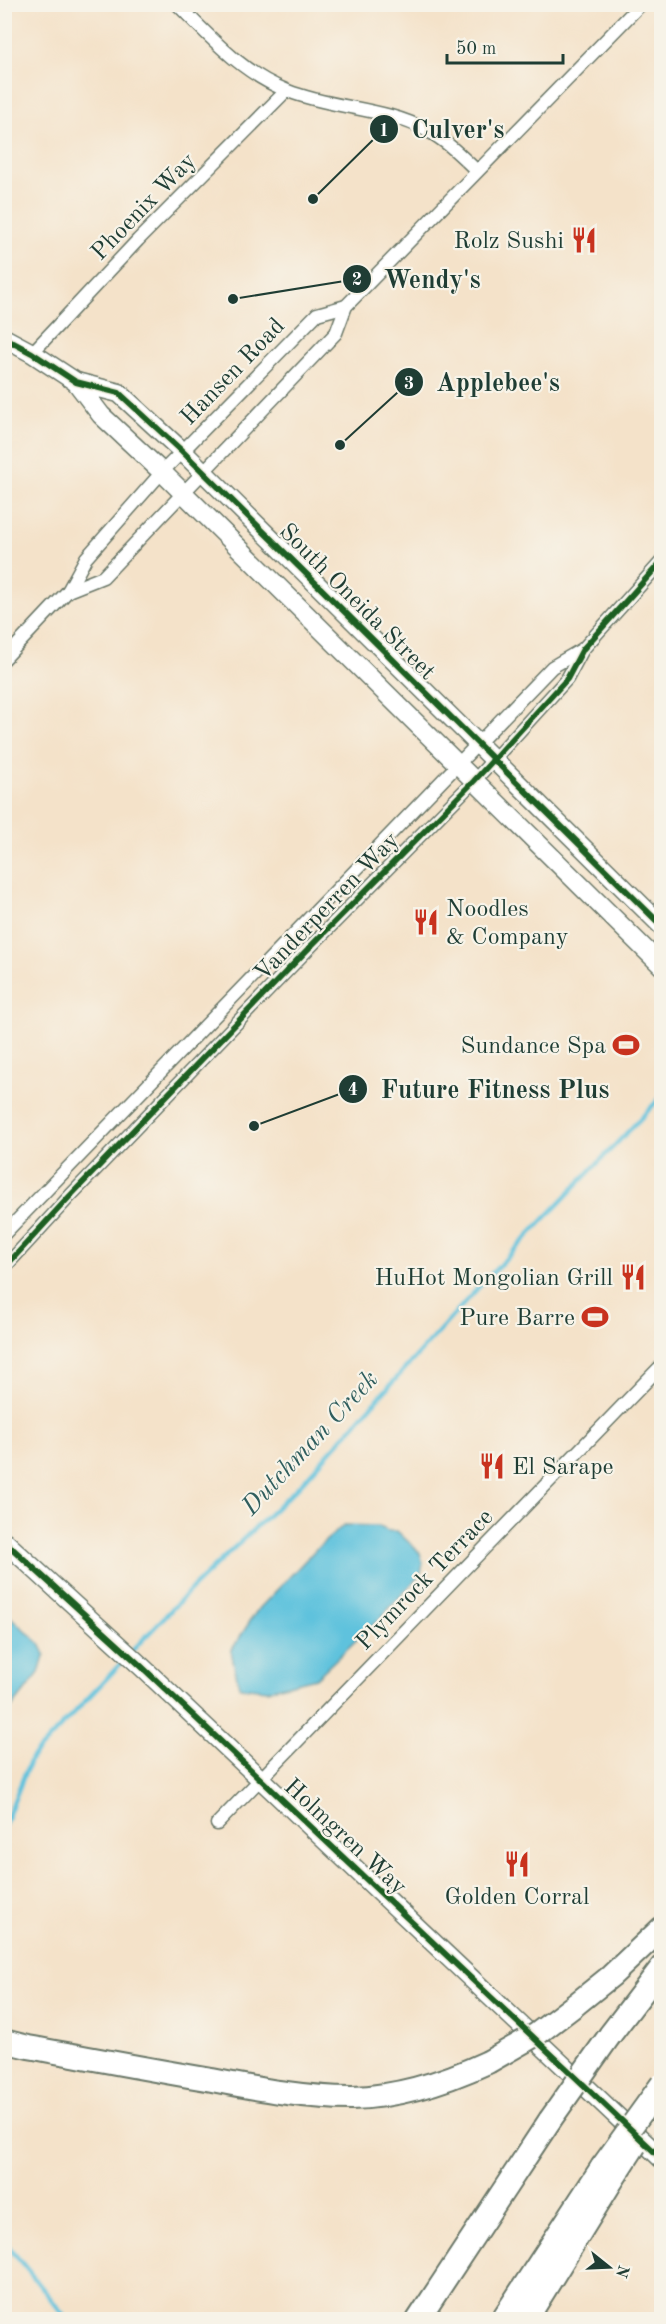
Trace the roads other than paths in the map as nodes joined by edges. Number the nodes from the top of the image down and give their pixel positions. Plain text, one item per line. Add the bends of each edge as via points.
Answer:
1 (177, 4) edge
2 (641, 4) edge
3 (286, 91) junction
4 (477, 171) junction
5 (346, 306) junction
6 (4, 338) edge
7 (32, 353) junction
8 (76, 382) junction
9 (182, 451) junction
10 (162, 472) junction
11 (203, 472) junction
12 (183, 493) junction
13 (662, 561) edge
14 (68, 591) junction
15 (583, 649) junction
16 (4, 659) edge
17 (477, 745) junction
18 (493, 760) junction
19 (458, 765) junction
20 (474, 781) junction
21 (662, 927) edge
22 (662, 966) edge
23 (4, 1234) edge
24 (4, 1268) edge
25 (662, 1365) edge
26 (4, 1541) edge
27 (259, 1778) junction
28 (217, 1824) dead end
29 (662, 1928) edge
30 (662, 1967) edge
31 (4, 2041) edge
32 (658, 2089) edge
33 (662, 2159) edge
34 (608, 2173) junction
35 (418, 2319) edge
36 (502, 2319) edge
37 (526, 2319) edge

1 - 3 street via 240,64
2 - 4 street, Hansen Road
3 - 4 street via 410,122 449,145
3 - 7 street, Phoenix Way
4 - 5 street, Hansen Road
5 - 9 street, Hansen Road via 317,314
5 - 11 street, Hansen Road via 336,333
6 - 7 street, South Oneida Street
7 - 8 street, South Oneida Street
8 - 9 street, South Oneida Street via 119,393
8 - 10 street, South Oneida Street via 101,415
9 - 10 street, Hansen Road
9 - 11 street, South Oneida Street
10 - 12 street, South Oneida Street
10 - 14 street, Hansen Road via 86,558
11 - 12 street, Hansen Road
11 - 17 street, South Oneida Street
12 - 14 street, Hansen Road via 103,577
12 - 19 street, South Oneida Street
13 - 15 street, Vanderperren Way
14 - 16 street, Hansen Road
15 - 17 street, Vanderperren Way via 552,667
15 - 18 street, Vanderperren Way via 567,679
17 - 18 street, South Oneida Street
17 - 19 street, Vanderperren Way
18 - 20 street, Vanderperren Way
18 - 21 street, South Oneida Street
19 - 20 street, South Oneida Street
19 - 23 street, Vanderperren Way
20 - 22 street, South Oneida Street
20 - 24 street, Vanderperren Way
25 - 27 street, Plymrock Terrace
26 - 27 street, Holmgren Way
27 - 28 street, Plymrock Terrace
27 - 33 street, Holmgren Way
29 - 31 highway, bridge via 611,1976 537,2034 459,2075 386,2093 344,2098 268,2090
30 - 35 highway, bridge via 550,2120
32 - 34 highway, bridge
34 - 36 highway
34 - 37 highway

